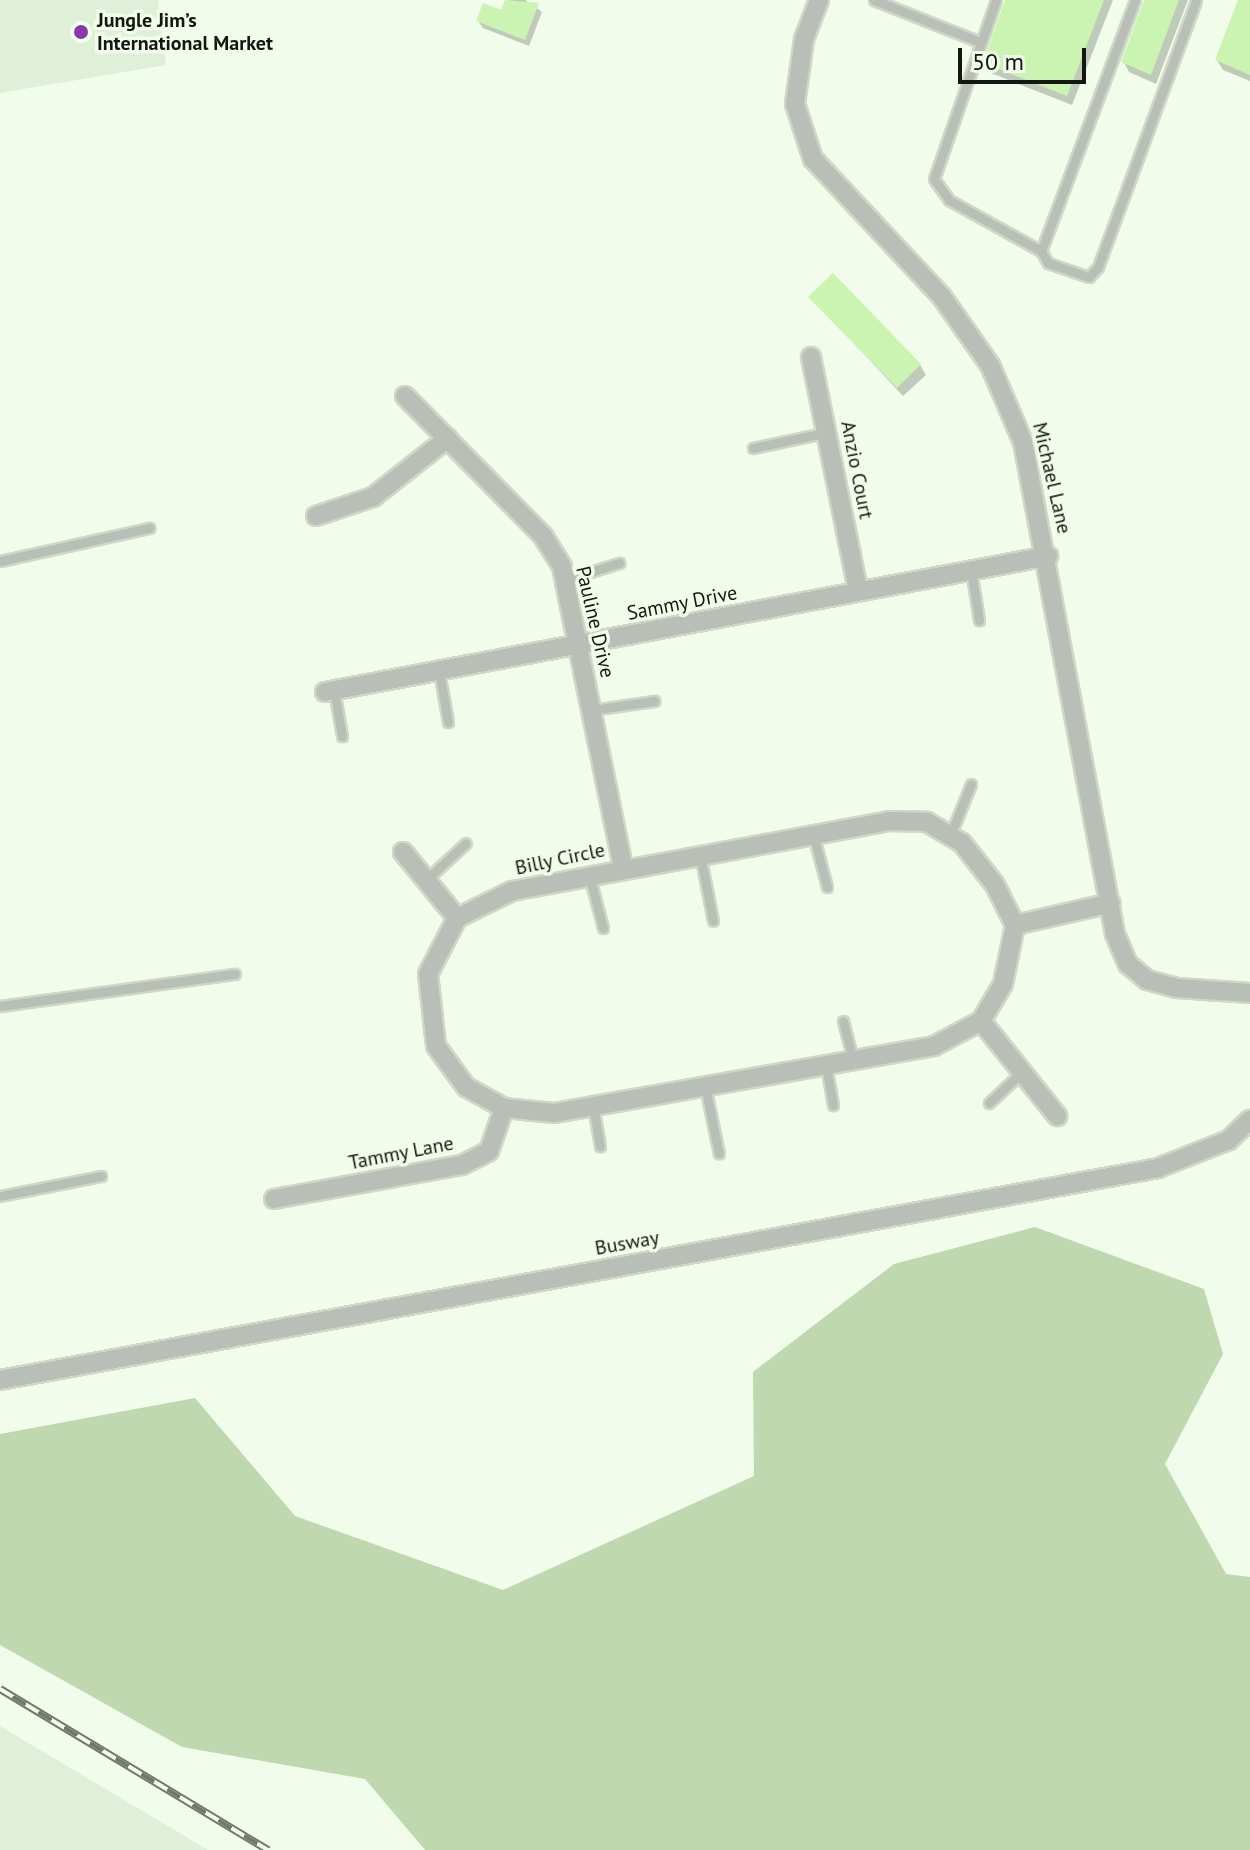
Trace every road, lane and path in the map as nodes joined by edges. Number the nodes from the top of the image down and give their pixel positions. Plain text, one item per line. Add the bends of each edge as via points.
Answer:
1 (819, 0) edge
2 (874, 0) edge
3 (996, 0) edge
4 (1135, 0) edge
5 (1196, 0) edge
6 (980, 42) junction
7 (1041, 251) junction
8 (811, 357) dead end
9 (405, 396) dead end
10 (828, 432) junction
11 (448, 438) junction
12 (753, 448) dead end
13 (316, 516) dead end
14 (149, 528) dead end
15 (1048, 556) junction
16 (0, 561) edge
17 (619, 563) dead end
18 (971, 570) junction
19 (565, 580) junction
20 (858, 591) junction
21 (979, 620) dead end
22 (580, 645) junction
23 (439, 671) junction
24 (329, 691) joint
25 (654, 701) dead end
26 (592, 710) junction
27 (448, 722) dead end
28 (342, 736) dead end
29 (971, 784) dead end
30 (813, 834) junction
31 (950, 836) junction
32 (466, 843) dead end
33 (403, 852) dead end
34 (700, 854) junction
35 (623, 867) junction
36 (589, 875) junction
37 (426, 880) junction
38 (827, 887) dead end
39 (1111, 903) junction
40 (457, 918) junction
41 (713, 921) dead end
42 (1015, 925) junction
43 (603, 928) dead end
44 (235, 974) dead end
45 (1250, 993) edge
46 (0, 1006) edge
47 (843, 1021) dead end
48 (981, 1021) junction
49 (853, 1060) junction
50 (826, 1065) junction
51 (1022, 1072) junction
52 (705, 1086) junction
53 (989, 1103) dead end
54 (833, 1105) dead end
55 (593, 1106) junction
56 (504, 1108) junction
57 (1057, 1116) dead end
58 (1250, 1120) edge
59 (600, 1146) dead end
60 (719, 1154) dead end
61 (101, 1176) dead end
62 (0, 1196) edge
63 (274, 1199) dead end
64 (0, 1380) edge

1 - 15 street, Michael Lane via 804,39 795,104 813,159 942,297 990,365 1023,442
2 - 6 lane
3 - 6 lane
4 - 7 lane
5 - 7 lane via 1098,267 1089,277 1048,263
6 - 7 lane via 934,179 949,200
8 - 10 street, Anzio Court
9 - 11 street, Pauline Drive
10 - 12 lane
10 - 20 street, Anzio Court
11 - 13 street via 373,497
11 - 19 street, Pauline Drive via 543,536
14 - 16 lane
15 - 18 street, Sammy Drive
15 - 39 street, Michael Lane
17 - 19 lane
18 - 20 street, Sammy Drive
18 - 21 lane
19 - 22 street, Pauline Drive
20 - 22 street, Sammy Drive
22 - 23 street, Sammy Drive
22 - 26 street, Pauline Drive
23 - 24 street, Sammy Drive
23 - 27 lane
24 - 28 lane
25 - 26 lane
26 - 35 street, Pauline Drive
29 - 31 lane
30 - 31 street, Billy Circle via 888,821 927,822
30 - 34 street, Billy Circle
30 - 38 lane
31 - 42 street, Billy Circle via 995,885
32 - 37 lane
33 - 37 street
34 - 35 street, Billy Circle
34 - 41 lane
35 - 36 street, Billy Circle
36 - 40 street, Billy Circle via 512,891
36 - 43 lane
37 - 40 street
39 - 42 street
39 - 45 street, Michael Lane via 1115,934 1128,964 1147,980 1177,988
40 - 56 street via 428,974 428,1013 436,1046 466,1087
42 - 48 street via 1003,984
44 - 46 lane
47 - 49 lane
48 - 49 street via 934,1046
48 - 51 street
49 - 50 street
50 - 52 street
50 - 54 lane
51 - 53 lane
51 - 57 street
52 - 55 street
52 - 60 lane
55 - 56 street via 554,1113
55 - 59 lane
56 - 63 street, Tammy Lane via 489,1151 462,1165
58 - 64 street, Busway via 1229,1140 1158,1168
61 - 62 lane

